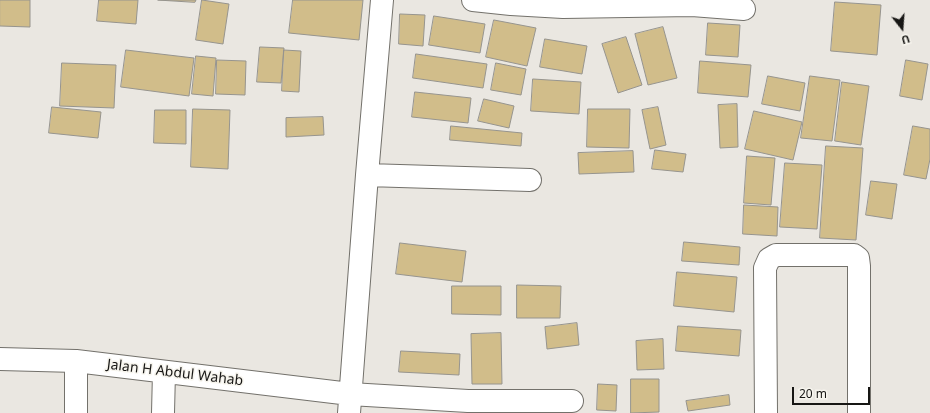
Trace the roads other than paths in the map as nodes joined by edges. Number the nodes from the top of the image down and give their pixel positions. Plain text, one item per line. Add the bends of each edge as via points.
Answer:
1 (382, 0) edge
2 (473, 0) edge
3 (744, 9) dead end
4 (367, 175) junction
5 (530, 180) dead end
6 (0, 359) edge
7 (76, 361) junction
8 (164, 372) junction
9 (572, 401) dead end
10 (350, 403) edge
11 (76, 413) edge
12 (164, 413) edge
13 (766, 413) edge
14 (859, 413) edge

1 - 4 street
2 - 3 street via 563,7 692,5
4 - 5 street
4 - 10 street
6 - 7 street, Jalan H Abdul Wahab
7 - 8 street, Jalan H Abdul Wahab
7 - 11 street
8 - 10 street, Jalan H Abdul Wahab
8 - 12 street
9 - 10 street, Jalan H Abdul Wahab
13 - 14 street via 765,268 769,259 776,255 854,255 858,258 859,266

